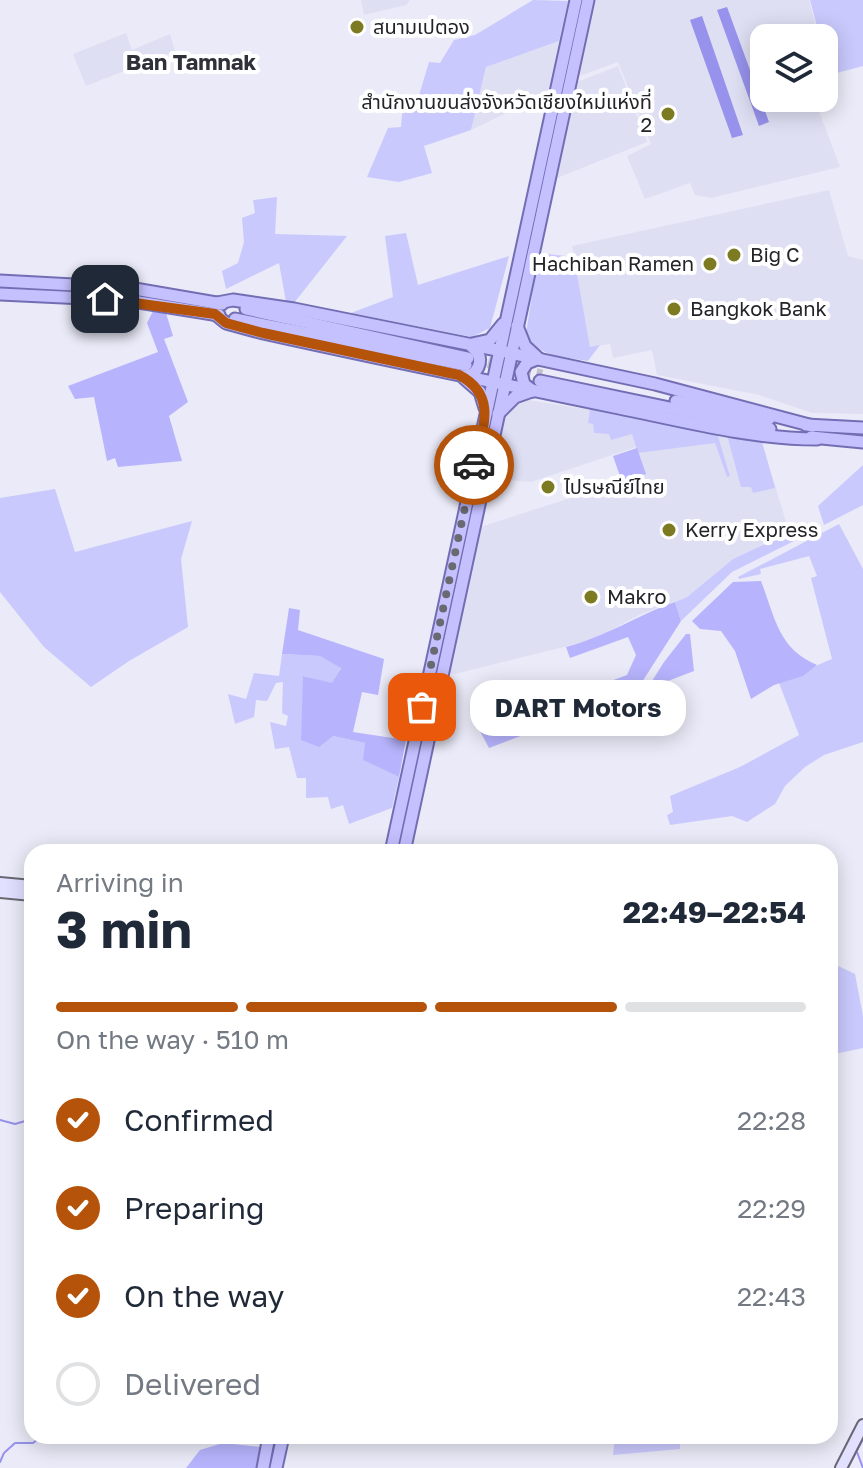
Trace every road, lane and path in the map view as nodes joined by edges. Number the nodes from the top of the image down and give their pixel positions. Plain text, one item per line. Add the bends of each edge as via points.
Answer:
1 (576, 0) edge
2 (588, 0) edge
3 (0, 281) edge
4 (0, 294) edge
5 (216, 308) junction
6 (512, 322) junction
7 (468, 344) junction
8 (505, 353) junction
9 (538, 359) junction
10 (464, 369) junction
11 (538, 382) junction
12 (498, 383) junction
13 (492, 414) junction
14 (813, 426) junction
15 (863, 428) edge
16 (863, 442) edge
17 (393, 844) edge
18 (406, 844) edge
19 (0, 883) edge
20 (24, 885) edge
21 (0, 892) edge
22 (24, 894) edge
23 (863, 1425) edge
24 (268, 1444) edge
25 (281, 1444) edge
26 (263, 1468) edge
27 (276, 1468) edge
28 (841, 1468) edge

1 - 6 main road
2 - 6 main road
3 - 5 main road via 129,288
4 - 5 main road
5 - 7 main road via 233,300
5 - 10 main road
5 - 10 main road via 226,323 263,333
6 - 7 main road via 490,340
6 - 8 main road
6 - 9 main road
7 - 8 main road
7 - 10 main road via 480,361 473,374
8 - 9 main road
8 - 12 main road
9 - 11 main road via 527,363 521,376 526,387
9 - 14 main road
10 - 12 main road
10 - 13 main road
11 - 12 main road
11 - 13 main road
11 - 14 main road
11 - 16 main road via 721,428
12 - 13 main road
13 - 17 main road
13 - 18 main road
14 - 15 main road
19 - 20 street
21 - 22 street
23 - 28 street
24 - 26 main road
25 - 27 main road

